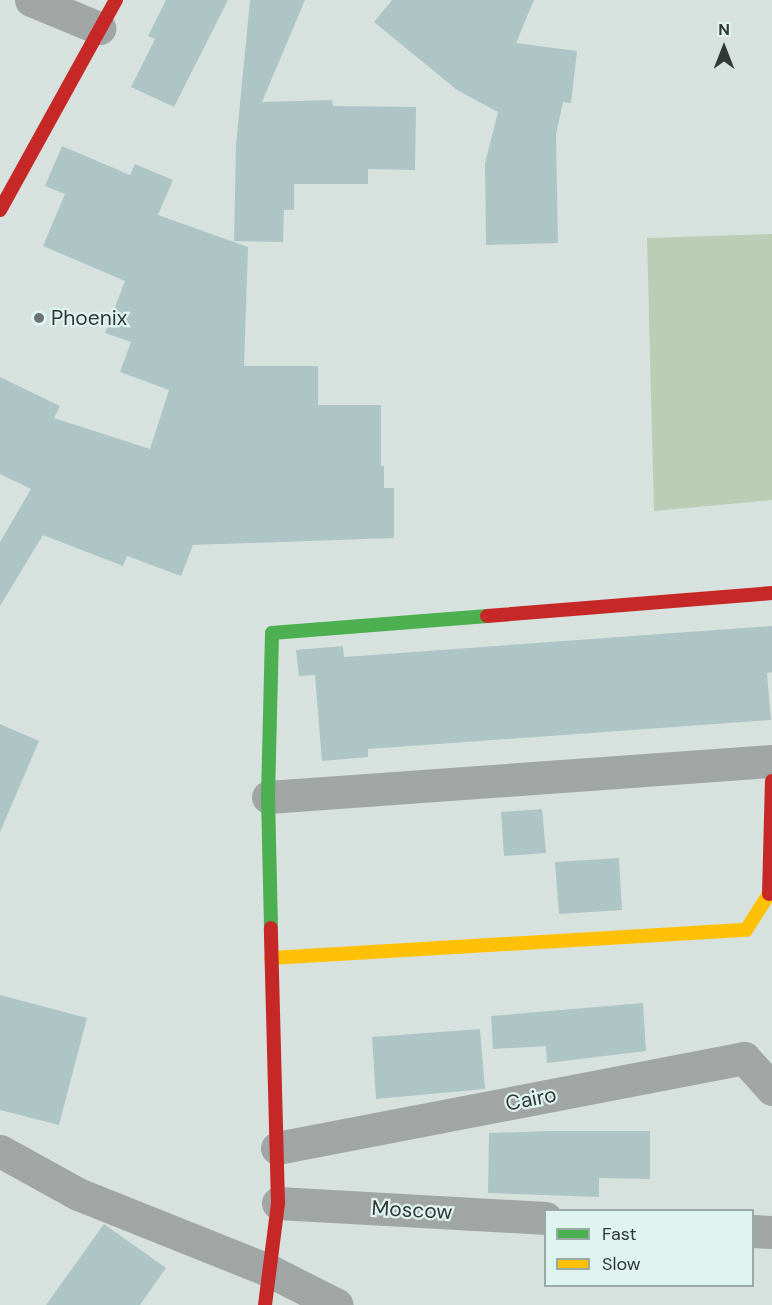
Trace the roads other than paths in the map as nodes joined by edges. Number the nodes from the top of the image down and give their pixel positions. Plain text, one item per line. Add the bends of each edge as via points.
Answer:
1 (31, 0) edge
2 (116, 0) edge
3 (99, 28) junction
4 (0, 210) edge
5 (772, 593) edge
6 (772, 761) edge
7 (772, 781) edge
8 (268, 797) junction
9 (271, 958) junction
10 (772, 1089) edge
11 (277, 1149) junction
12 (0, 1151) edge
13 (278, 1203) junction
14 (544, 1218) edge
15 (754, 1231) edge
16 (772, 1232) edge
17 (268, 1270) junction
18 (265, 1305) edge
19 (337, 1305) edge

1 - 3 street
2 - 3 street
3 - 4 street
5 - 8 street via 272,633
6 - 8 street
7 - 9 street via 769,897 746,930
8 - 9 street
9 - 11 street
10 - 11 street, Cairo via 744,1058
11 - 13 street
12 - 17 street via 78,1194
13 - 14 street, Moscow
13 - 17 street
15 - 16 street
17 - 18 street
17 - 19 street

